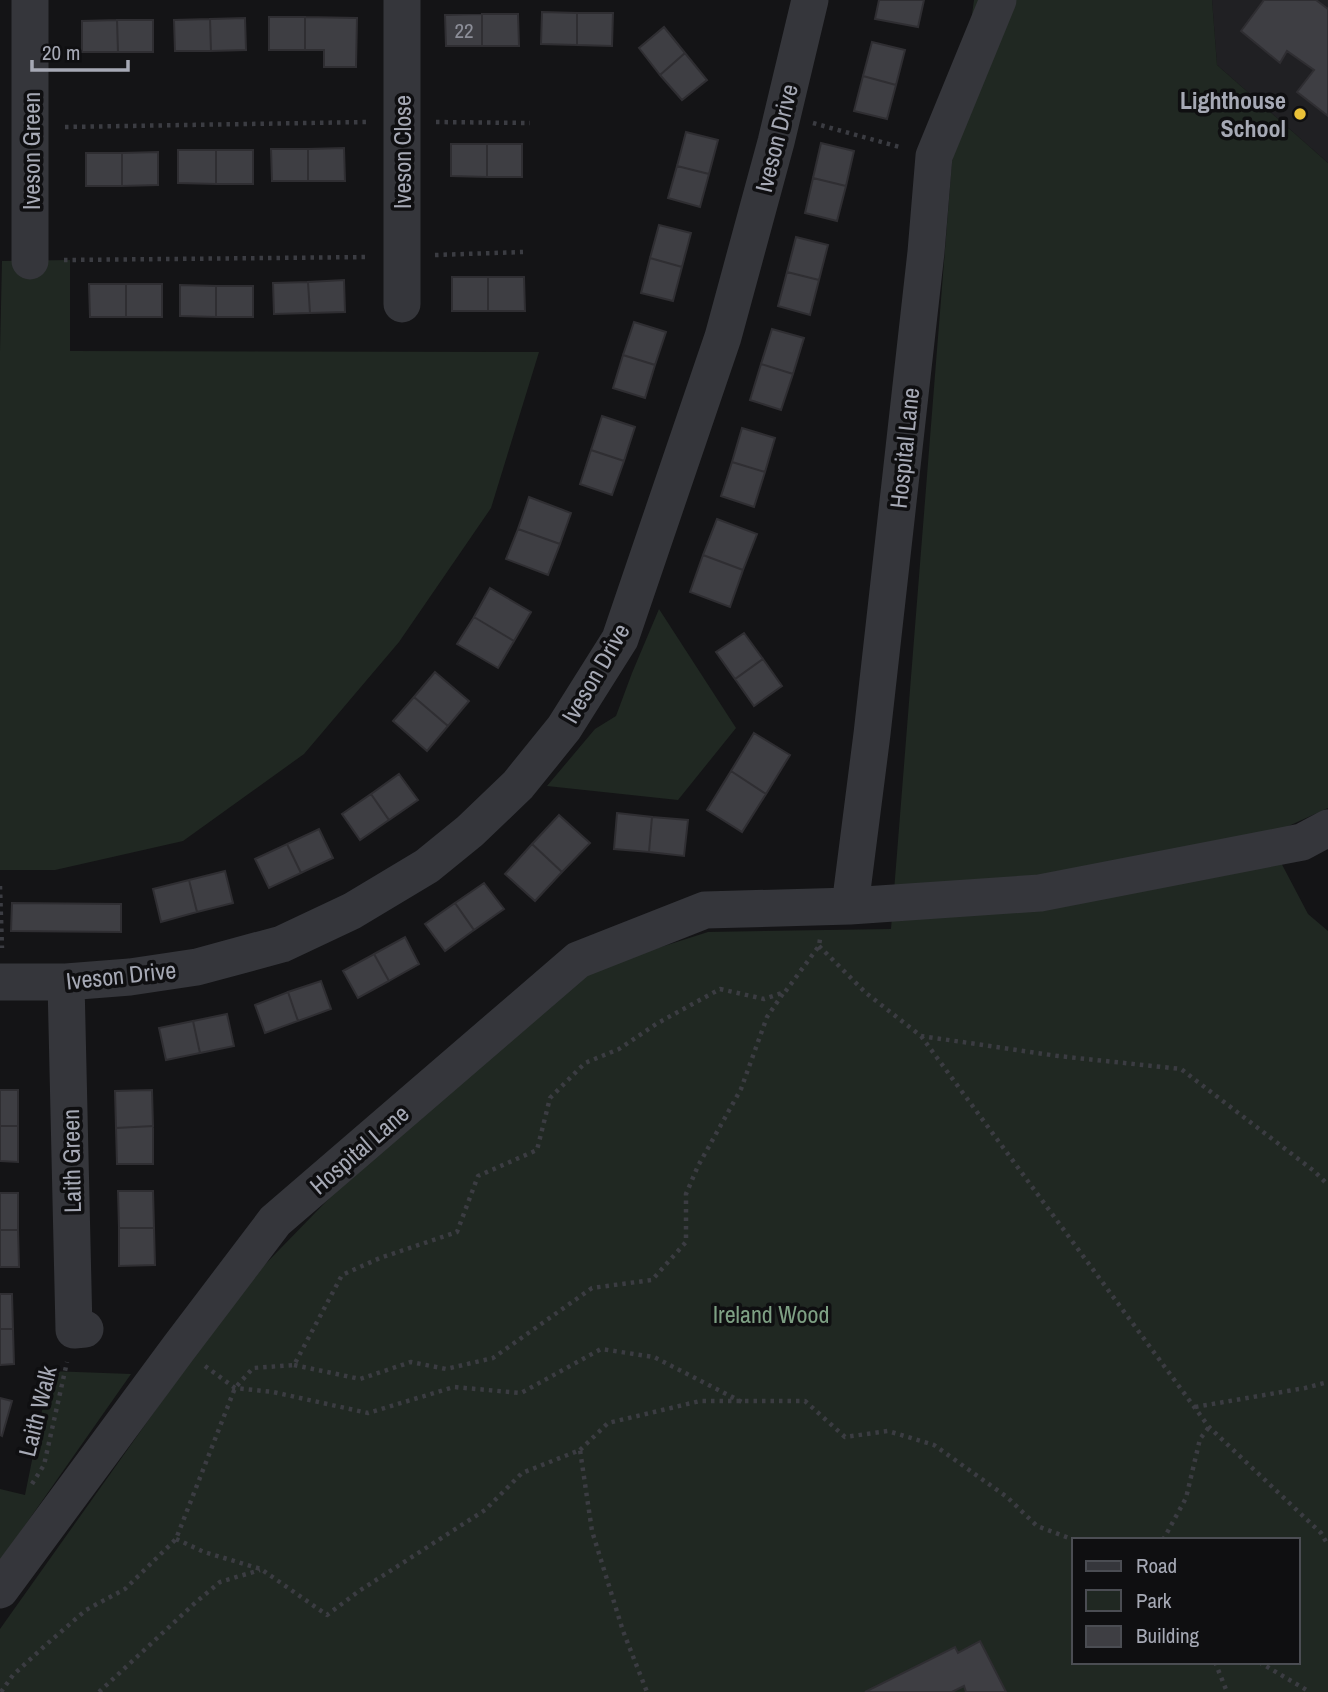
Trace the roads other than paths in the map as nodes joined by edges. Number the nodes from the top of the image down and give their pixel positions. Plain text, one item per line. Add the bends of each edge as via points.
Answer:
1 (30, 0) edge
2 (402, 0) edge
3 (810, 0) edge
4 (998, 0) edge
5 (30, 261) road end
6 (402, 304) dead end
7 (1328, 828) edge
8 (836, 907) junction
9 (1, 982) edge
10 (66, 982) junction
11 (79, 1330) road end
12 (0, 1590) edge

1 - 5 street, Iveson Green
2 - 6 street, Iveson Close
3 - 10 street, Iveson Drive via 723,337 620,639 564,728 518,785 470,831 427,866 352,911 282,944 197,967
4 - 8 street, Hospital Lane via 934,156 874,720
7 - 8 street, Hospital Lane via 1301,842 1040,893
8 - 12 street, Hospital Lane via 705,910 578,960 275,1221
9 - 10 street, Iveson Drive
10 - 11 street, Laith Green

